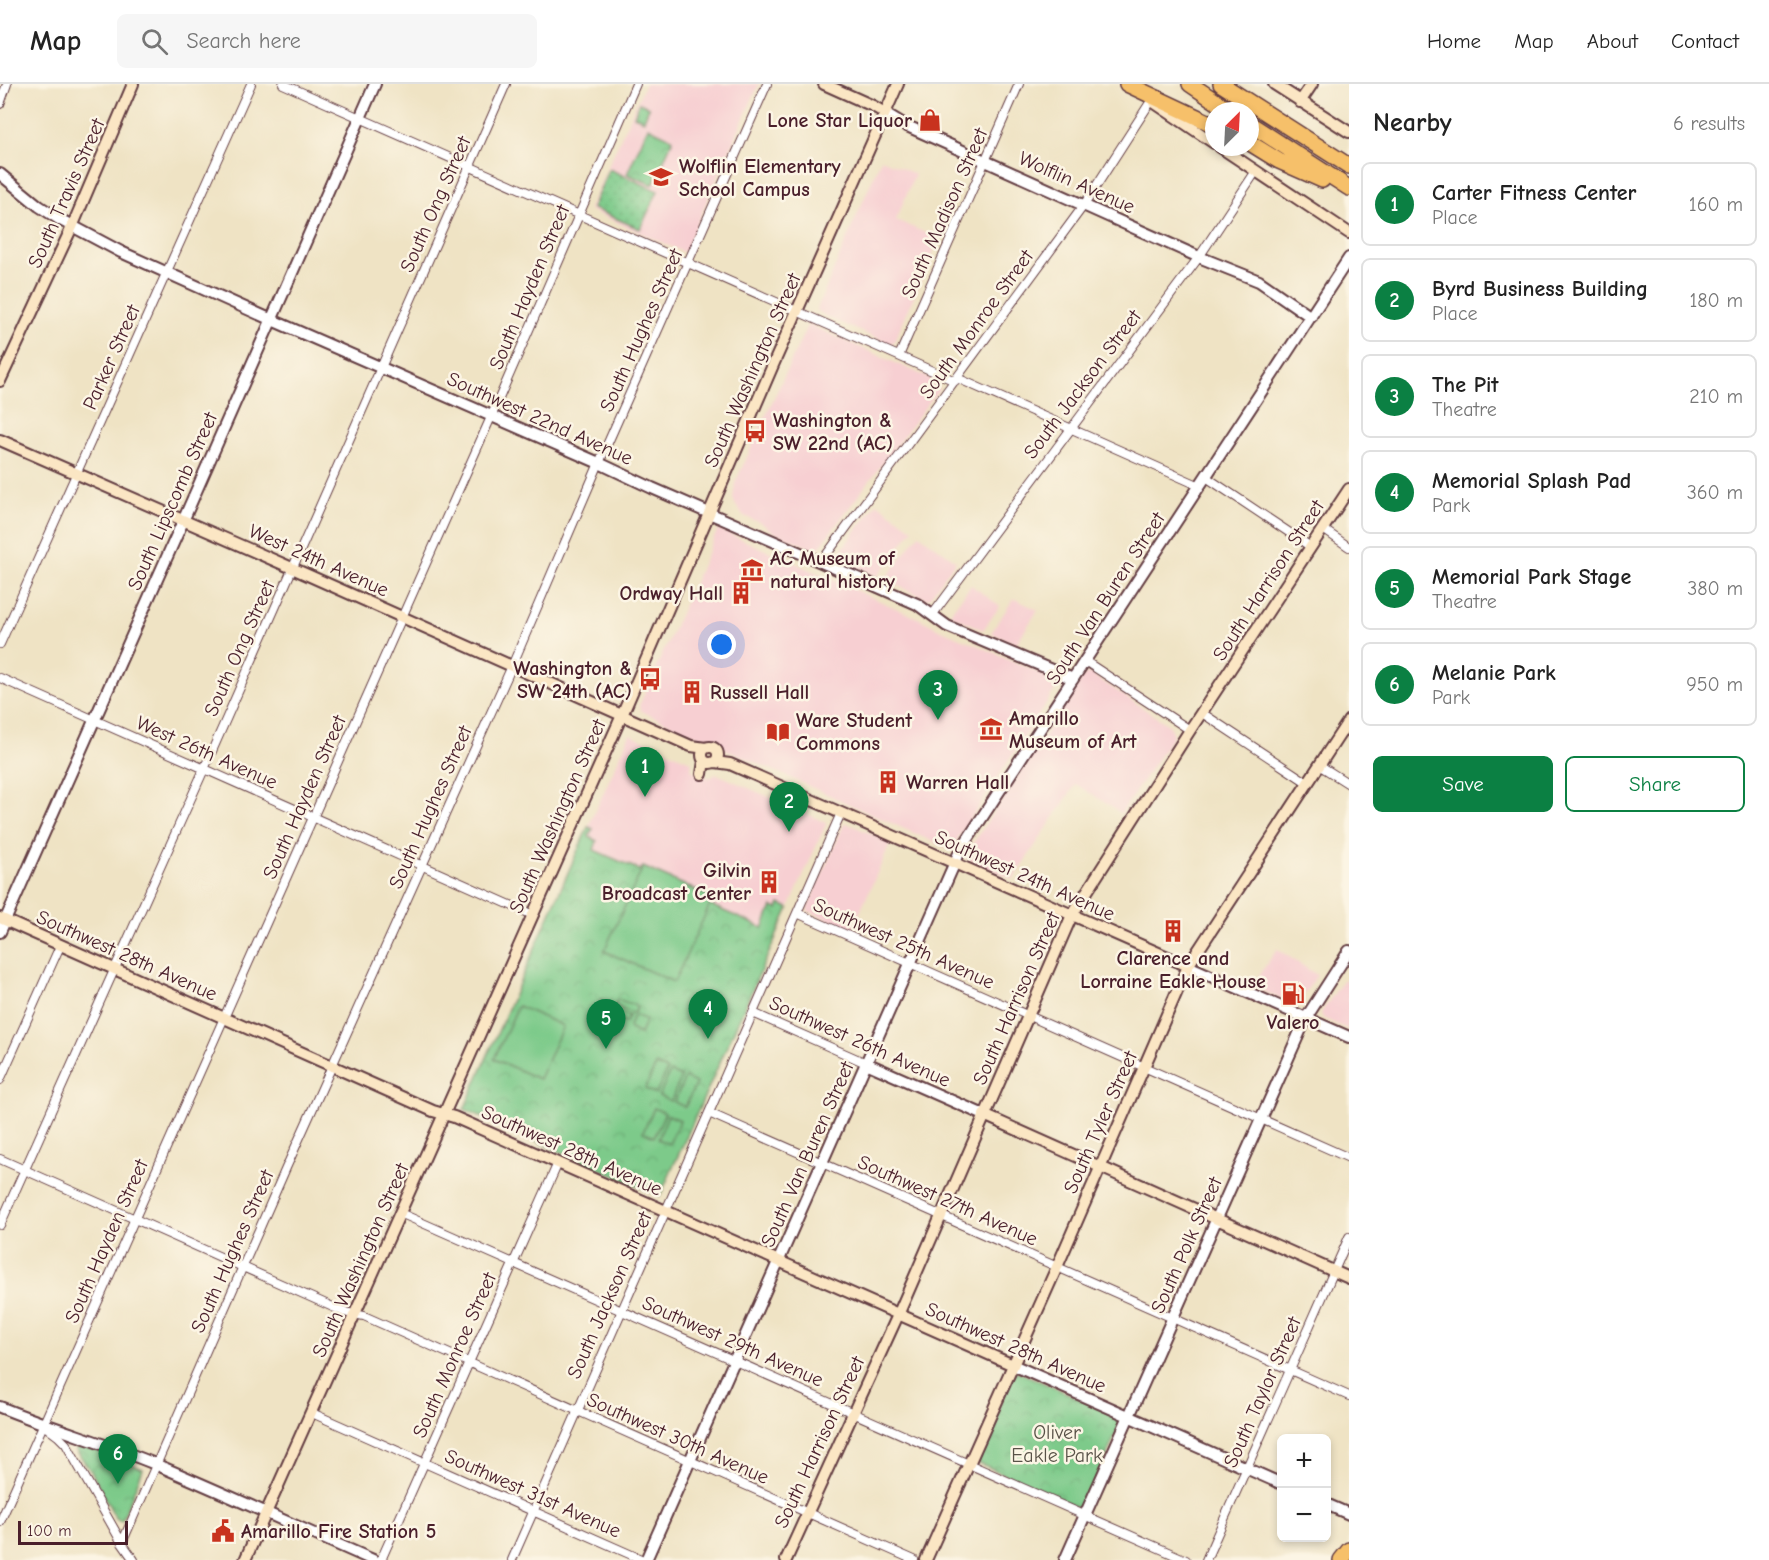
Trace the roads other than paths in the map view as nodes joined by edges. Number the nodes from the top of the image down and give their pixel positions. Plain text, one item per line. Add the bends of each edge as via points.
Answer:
1 (6, 84) edge
2 (133, 84) edge
3 (251, 84) edge
4 (283, 84) edge
5 (375, 84) edge
6 (506, 84) edge
7 (636, 84) edge
8 (767, 84) edge
9 (824, 84) edge
10 (898, 84) edge
11 (1019, 84) edge
12 (1125, 84) edge
13 (1190, 84) edge
14 (1221, 84) edge
15 (1239, 84) edge
16 (1274, 84) edge
17 (1312, 84) edge
18 (1151, 101) junction
19 (1217, 102) edge
20 (1300, 102) junction
21 (0, 104) edge
22 (885, 113) junction
23 (360, 118) junction
24 (1205, 121) edge
25 (1259, 130) edge
26 (1349, 132) edge
27 (1205, 137) edge
28 (1259, 148) edge
29 (1324, 151) junction
30 (1234, 156) edge
31 (985, 160) junction
32 (1349, 166) edge
33 (469, 167) junction
34 (1256, 171) junction
35 (0, 174) edge
36 (1349, 190) edge
37 (1084, 205) junction
38 (578, 214) junction
39 (72, 227) junction
40 (1349, 233) edge
41 (1199, 257) junction
42 (1349, 258) edge
43 (688, 263) junction
44 (167, 273) junction
45 (797, 311) junction
46 (1311, 317) junction
47 (272, 320) junction
48 (899, 356) junction
49 (380, 368) junction
50 (956, 379) junction
51 (0, 381) edge
52 (491, 417) junction
53 (1071, 428) junction
54 (0, 440) edge
55 (599, 463) junction
56 (78, 473) junction
57 (1203, 482) junction
58 (1349, 489) edge
59 (709, 513) junction
60 (183, 521) junction
61 (1323, 529) junction
62 (1311, 547) junction
63 (1349, 547) edge
64 (821, 562) junction
65 (292, 567) junction
66 (933, 614) junction
67 (402, 616) junction
68 (0, 644) edge
69 (1085, 662) junction
70 (512, 666) junction
71 (0, 678) edge
72 (1073, 679) junction
73 (1202, 713) junction
74 (622, 715) junction
75 (94, 720) junction
76 (1349, 720) edge
77 (1190, 730) junction
78 (1320, 765) junction
79 (204, 768) junction
80 (1308, 783) junction
81 (1349, 784) edge
82 (842, 813) junction
83 (314, 818) junction
84 (954, 863) junction
85 (421, 866) junction
86 (797, 913) junction
87 (532, 915) junction
88 (1072, 915) junction
89 (3, 919) edge
90 (0, 932) edge
91 (60, 946) junction
92 (1349, 951) edge
93 (910, 963) junction
94 (1188, 966) junction
95 (113, 969) junction
96 (753, 1013) junction
97 (1028, 1016) junction
98 (223, 1017) junction
99 (1306, 1018) junction
100 (1349, 1037) edge
101 (866, 1063) junction
102 (333, 1066) junction
103 (1144, 1067) junction
104 (0, 1080) edge
105 (709, 1113) junction
106 (443, 1114) junction
107 (984, 1115) junction
108 (1261, 1119) junction
109 (1349, 1158) edge
110 (0, 1160) edge
111 (558, 1163) junction
112 (822, 1163) junction
113 (1100, 1168) junction
114 (24, 1170) junction
115 (666, 1211) junction
116 (400, 1213) junction
117 (941, 1216) junction
118 (134, 1219) junction
119 (1217, 1219) junction
120 (0, 1225) edge
121 (1349, 1237) edge
122 (779, 1261) junction
123 (514, 1262) junction
124 (243, 1267) junction
125 (1057, 1267) junction
126 (1334, 1271) junction
127 (1349, 1278) edge
128 (622, 1310) junction
129 (355, 1314) junction
130 (898, 1314) junction
131 (1173, 1319) junction
132 (735, 1360) junction
133 (468, 1362) junction
134 (1013, 1365) junction
135 (1290, 1370) junction
136 (1349, 1396) edge
137 (0, 1407) edge
138 (577, 1411) junction
139 (853, 1412) junction
140 (312, 1413) junction
141 (1129, 1417) junction
142 (43, 1424) junction
143 (689, 1461) junction
144 (424, 1463) junction
145 (969, 1464) junction
146 (156, 1465) junction
147 (1246, 1468) junction
148 (1277, 1482) edge
149 (1331, 1506) edge
150 (533, 1511) junction
151 (266, 1513) junction
152 (807, 1513) junction
153 (1349, 1514) edge
154 (1085, 1515) junction
155 (0, 1522) edge
156 (1349, 1539) edge
157 (122, 1543) junction
158 (1349, 1550) edge
159 (134, 1560) edge
160 (245, 1560) edge
161 (373, 1560) edge
162 (381, 1560) edge
163 (512, 1560) edge
164 (644, 1560) edge
165 (786, 1560) edge
166 (914, 1560) edge
167 (926, 1560) edge
168 (1065, 1560) edge
169 (1186, 1560) edge
170 (1206, 1560) edge
171 (1339, 1560) edge

1 - 21 street
2 - 39 main road, South Travis Street
3 - 44 street, Parker Street
4 - 23 street
5 - 23 street, South Lipscomb Street
6 - 33 street, South Ong Street
7 - 38 street, South Hayden Street
8 - 43 street, South Hughes Street
9 - 22 main road, Wolflin Avenue
10 - 22 main road, South Washington Street
11 - 31 street, South Madison Street
12 - 18 main road
12 - 24 highway
13 - 19 highway
14 - 29 highway
15 - 29 highway
16 - 20 main road
17 - 20 main road
18 - 27 main road
18 - 37 street, South Monroe Street
20 - 26 main road
22 - 31 street, Wolflin Avenue
22 - 45 main road, South Washington Street
23 - 33 street
23 - 47 street, South Lipscomb Street
25 - 36 highway
28 - 36 highway
29 - 32 highway
30 - 34 main road
31 - 37 street, Wolflin Avenue
31 - 48 street, South Madison Street
33 - 38 street
33 - 49 street, South Ong Street
34 - 40 main road
34 - 41 street, South Jackson Street
35 - 39 street, Southwest 22nd Avenue
37 - 41 street, Wolflin Avenue
37 - 50 street, South Monroe Street
38 - 43 street
38 - 52 street, South Hayden Street
39 - 44 street, Southwest 22nd Avenue
39 - 51 main road, South Travis Street
41 - 46 street, Wolflin Avenue via 1259,282
41 - 53 street, South Jackson Street
42 - 46 street, South Van Buren Street
43 - 45 street
43 - 55 street, South Hughes Street
44 - 47 street, Southwest 22nd Avenue
44 - 56 street, Parker Street
45 - 48 street
45 - 59 main road, South Washington Street
46 - 57 street, South Van Buren Street
47 - 49 street, Southwest 22nd Avenue
47 - 60 street, South Lipscomb Street
48 - 50 street
49 - 52 street, Southwest 22nd Avenue
49 - 65 street, South Ong Street
50 - 53 street
50 - 64 street, South Monroe Street
52 - 55 street, Southwest 22nd Avenue
52 - 67 street, South Hayden Street
53 - 57 street
53 - 66 street, South Jackson Street
54 - 56 main road, West 24th Avenue
55 - 59 street, Southwest 22nd Avenue
55 - 70 street, South Hughes Street
56 - 60 main road, West 24th Avenue
56 - 68 street, Parker Street
57 - 62 street
57 - 69 street, South Van Buren Street
58 - 61 main road, South Harrison Street
59 - 64 street, Southwest 22nd Avenue
59 - 74 main road, South Washington Street
60 - 65 main road, West 24th Avenue
60 - 75 street, South Lipscomb Street
61 - 62 main road, South Harrison Street
61 - 63 street
62 - 73 main road, South Harrison Street
64 - 66 street, Southwest 22nd Avenue
65 - 67 main road, West 24th Avenue
65 - 79 street, South Ong Street
66 - 72 street, Southwest 22nd Avenue via 947,626
67 - 70 main road, West 24th Avenue
67 - 83 street, South Hayden Street
69 - 72 street, South Van Buren Street
69 - 77 street
70 - 74 main road, West 24th Avenue
70 - 85 street, South Hughes Street
71 - 75 street, West 26th Avenue
72 - 84 street, South Van Buren Street
73 - 77 main road, South Harrison Street
73 - 80 street
74 - 82 main road, Southwest 24th Avenue via 710,758
74 - 87 main road, South Washington Street
75 - 79 street, West 26th Avenue
75 - 89 street, South Lipscomb Street
76 - 78 main road, South Tyler Street
77 - 88 main road, South Harrison Street
78 - 80 main road, South Tyler Street
78 - 81 street
79 - 83 street, West 26th Avenue
79 - 95 street, South Ong Street
80 - 94 main road, South Tyler Street
82 - 84 main road, Southwest 24th Avenue
82 - 86 street, South Jackson Street
83 - 85 street, West 26th Avenue
83 - 98 street, South Hayden Street
84 - 88 main road, Southwest 24th Avenue
84 - 93 street, South Van Buren Street
85 - 87 street, West 26th Avenue
85 - 102 street, South Hughes Street
86 - 93 street, Southwest 25th Avenue
86 - 96 street, South Jackson Street
87 - 106 main road, South Washington Street
88 - 94 main road, Southwest 24th Avenue
88 - 97 main road, South Harrison Street
89 - 90 street, South Lipscomb Street
89 - 91 main road, Southwest 28th Avenue
91 - 95 main road, Southwest 28th Avenue
91 - 104 street
92 - 99 street, South Polk Street
93 - 97 street, Southwest 25th Avenue
93 - 101 street, South Van Buren Street
94 - 99 street, Southwest 24th Avenue
94 - 103 main road, South Tyler Street
95 - 98 main road, Southwest 28th Avenue
95 - 114 street, South Ong Street
96 - 101 street, Southwest 26th Avenue
96 - 105 street, South Jackson Street
97 - 103 street, Southwest 25th Avenue
97 - 107 main road, South Harrison Street
98 - 102 main road, Southwest 28th Avenue
98 - 118 street, South Hayden Street
99 - 100 street, Southwest 24th Avenue
99 - 108 street, South Polk Street
101 - 107 street, Southwest 26th Avenue
101 - 112 street, South Van Buren Street
102 - 106 main road, Southwest 28th Avenue
102 - 124 street, South Hughes Street
103 - 108 street, Southwest 25th Avenue
103 - 113 main road, South Tyler Street
105 - 112 street, Southwest 27th Avenue
105 - 115 street, South Jackson Street
106 - 111 main road, Southwest 28th Avenue
106 - 116 main road, South Washington Street
107 - 113 main road, Southwest 26th Avenue
107 - 117 main road, South Harrison Street
108 - 109 street, Southwest 25th Avenue
108 - 119 street, South Polk Street
110 - 114 street, Southwest 30th Avenue
111 - 115 main road, Southwest 28th Avenue
111 - 123 street, South Monroe Street
112 - 117 street, Southwest 27th Avenue
112 - 122 street, South Van Buren Street
113 - 119 main road, Southwest 26th Avenue
113 - 125 main road, South Tyler Street
114 - 118 street, Southwest 30th Avenue
114 - 120 street, South Ong Street
115 - 122 main road, Southwest 28th Avenue
115 - 128 street, South Jackson Street
116 - 123 street, Southwest 29th Avenue
116 - 129 main road, South Washington Street
117 - 125 street, Southwest 27th Avenue
117 - 130 main road, South Harrison Street
118 - 124 street, Southwest 30th Avenue
118 - 142 street, South Hayden Street
119 - 126 main road, Southwest 26th Avenue
119 - 131 street, South Polk Street
121 - 126 street, South Taylor Street
122 - 130 main road, Southwest 28th Avenue
122 - 132 street, South Van Buren Street
123 - 128 street, Southwest 29th Avenue
123 - 133 street, South Monroe Street
124 - 129 street, Southwest 30th Avenue
124 - 146 street, South Hughes Street
125 - 131 street, Southwest 27th Avenue
125 - 134 main road, South Tyler Street
126 - 127 main road, Southwest 26th Avenue
126 - 135 street, South Taylor Street
128 - 132 street, Southwest 29th Avenue
128 - 138 street, South Jackson Street
129 - 133 street, Southwest 30th Avenue
129 - 140 main road, South Washington Street
130 - 134 main road, Southwest 28th Avenue
130 - 139 main road, South Harrison Street
131 - 135 street, Southwest 27th Avenue
131 - 141 street, South Polk Street
132 - 139 street, Southwest 29th Avenue
132 - 143 street, South Van Buren Street
133 - 138 street, Southwest 30th Avenue
133 - 144 street, South Monroe Street
134 - 141 street, Southwest 28th Avenue
134 - 145 main road, South Tyler Street
135 - 136 street, Southwest 27th Avenue
135 - 147 street, South Taylor Street
137 - 142 street
138 - 143 street, Southwest 30th Avenue
138 - 150 street, South Jackson Street
139 - 145 street, Southwest 29th Avenue
139 - 152 main road, South Harrison Street
140 - 144 street, Southwest 31st Avenue
140 - 151 main road, South Washington Street
141 - 147 street, Southwest 28th Avenue
141 - 154 street, South Polk Street
142 - 146 street
142 - 155 street, South Hayden Street
142 - 157 street via 66,1444
143 - 152 street, Southwest 30th Avenue
143 - 164 street, South Van Buren Street
144 - 150 street, Southwest 31st Avenue
144 - 162 street, South Monroe Street
145 - 154 street, Southwest 29th Avenue
145 - 167 main road, South Tyler Street
146 - 151 street
146 - 157 street, South Hughes Street
147 - 148 street, Southwest 28th Avenue
147 - 170 street, South Taylor Street
149 - 153 street
150 - 163 street, South Jackson Street
150 - 164 street, Southwest 31st Avenue
151 - 160 main road, South Washington Street
151 - 161 street
152 - 165 main road, South Harrison Street
152 - 166 street, Southwest 30th Avenue
154 - 168 street, South Polk Street
154 - 169 street, Southwest 29th Avenue
156 - 171 main road
157 - 159 street
158 - 171 highway

